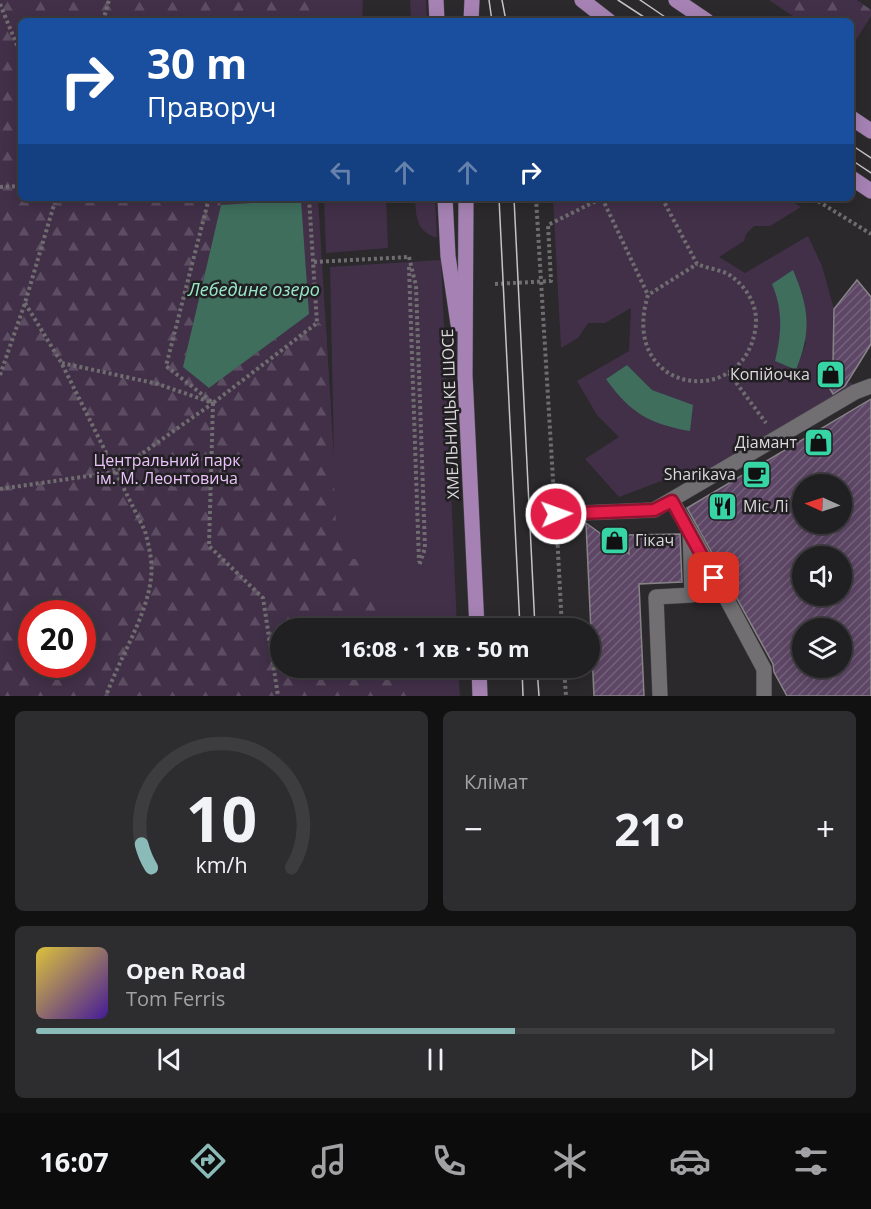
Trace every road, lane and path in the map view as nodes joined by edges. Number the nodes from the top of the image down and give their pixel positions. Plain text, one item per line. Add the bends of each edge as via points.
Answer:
1 (109, 0) edge
2 (436, 0) edge
3 (472, 0) edge
4 (582, 0) edge
5 (676, 0) edge
6 (0, 4) edge
7 (692, 4) edge
8 (104, 18) edge
9 (437, 18) edge
10 (471, 18) edge
11 (605, 18) edge
12 (704, 18) edge
13 (18, 48) edge
14 (854, 120) edge
15 (871, 131) edge
16 (854, 180) edge
17 (18, 186) edge
18 (0, 187) edge
19 (871, 191) edge
20 (55, 201) edge
21 (208, 201) edge
22 (309, 201) edge
23 (445, 201) edge
24 (466, 201) edge
25 (536, 201) edge
26 (596, 201) edge
27 (603, 201) edge
28 (664, 201) edge
29 (818, 201) edge
30 (871, 234) edge
31 (314, 262) junction
32 (697, 264) junction
33 (540, 282) junction
34 (495, 284) dead end
35 (648, 295) junction
36 (25, 303) junction
37 (61, 362) junction
38 (729, 373) junction
39 (0, 375) edge
40 (465, 375) junction
41 (871, 386) edge
42 (213, 403) junction
43 (777, 439) junction
44 (116, 472) junction
45 (0, 489) edge
46 (672, 501) junction
47 (556, 514) junction
48 (690, 531) junction
49 (419, 566) dead end
50 (477, 618) edge
51 (561, 618) edge
52 (479, 678) edge
53 (565, 678) edge
54 (106, 696) edge
55 (278, 696) edge
56 (480, 696) edge
57 (566, 696) edge
58 (660, 696) edge
59 (764, 696) edge

1 - 8 path
2 - 9 main road
3 - 10 main road
4 - 11 main road
5 - 7 main road
6 - 13 path
7 - 12 main road
14 - 15 main road
16 - 19 main road
17 - 18 path
20 - 36 path
21 - 42 path via 166,366
22 - 31 path
23 - 40 main road via 448,256
24 - 40 main road, ХМЕЛЬНИЦЬКЕ ШОСЕ
25 - 33 path
26 - 33 path via 548,225 550,281
27 - 35 path
28 - 32 path
29 - 30 path
31 - 42 path via 317,323
31 - 49 path via 409,257
32 - 35 path
32 - 38 path via 731,275 750,296 756,315 755,337 748,354
33 - 34 path
33 - 47 path
35 - 38 path via 642,338 654,360 667,373 696,382
36 - 37 path
36 - 39 path
37 - 42 path via 158,384
37 - 44 path
38 - 43 path
40 - 50 main road, ХМЕЛЬНИЦЬКЕ ШОСЕ
41 - 43 lane
42 - 44 path
42 - 55 path via 208,546 263,598
43 - 46 lane
44 - 45 path
44 - 54 path via 145,531 152,576 147,598
46 - 47 lane via 654,510
46 - 48 lane
47 - 51 path
48 - 58 lane via 692,595 656,597
48 - 59 lane via 764,669
52 - 56 main road
53 - 57 path

